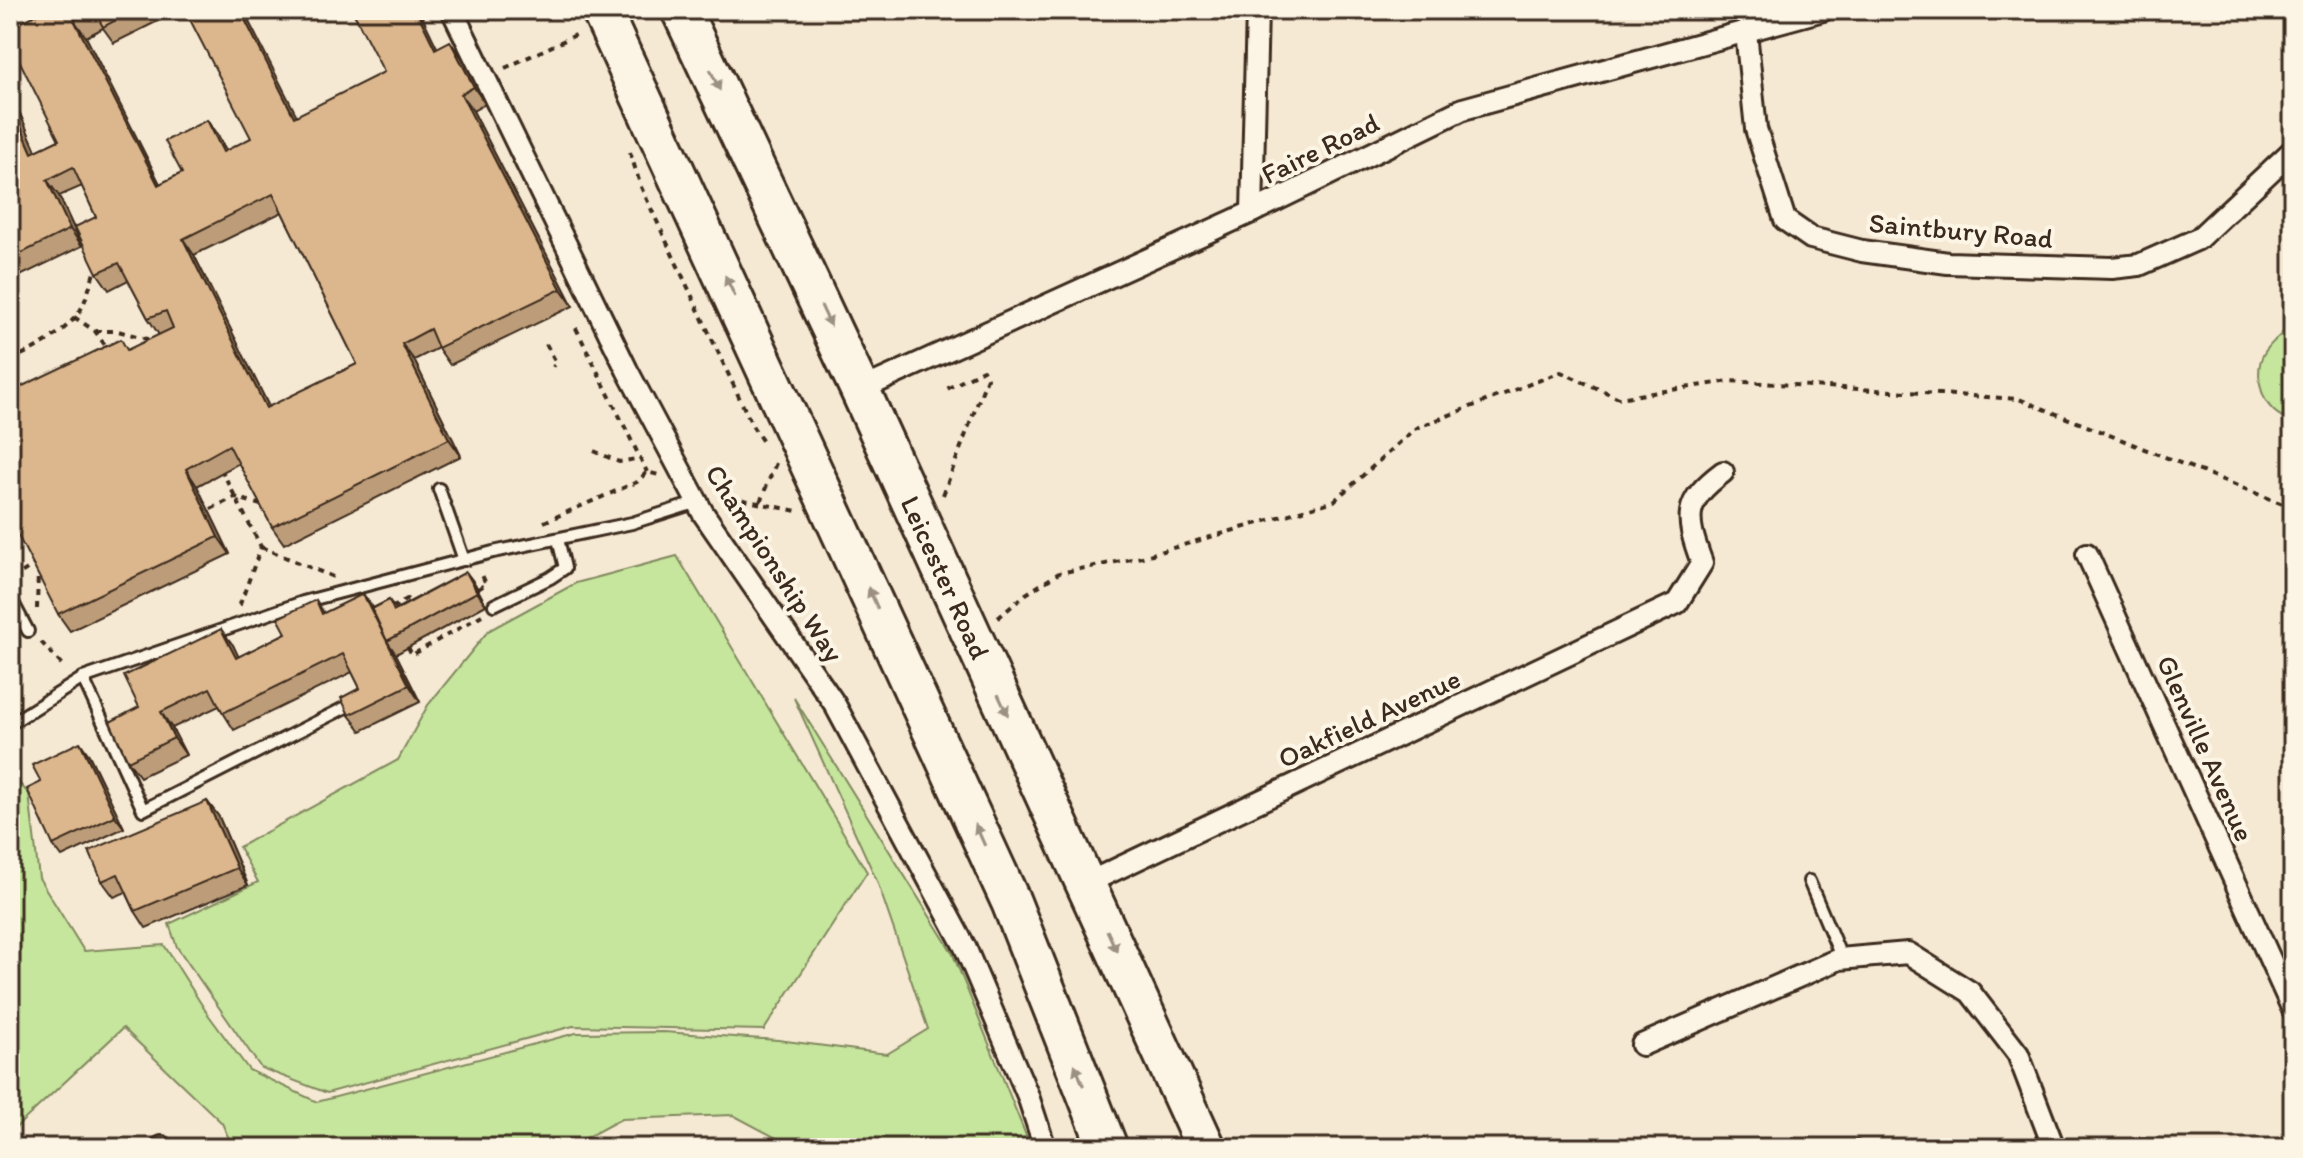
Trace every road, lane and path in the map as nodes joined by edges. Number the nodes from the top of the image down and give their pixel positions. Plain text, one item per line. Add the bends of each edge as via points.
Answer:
1 (452, 10) edge
2 (681, 10) edge
3 (1257, 10) edge
4 (1823, 10) edge
5 (1797, 14) edge
6 (591, 21) edge
7 (1746, 32) junction
8 (485, 78) junction
9 (2293, 150) edge
10 (1252, 212) junction
11 (97, 264) edge
12 (74, 317) junction
13 (576, 328) dead end
14 (95, 331) junction
15 (157, 342) edge
16 (546, 344) dead end
17 (110, 355) edge
18 (10, 359) edge
19 (553, 367) dead end
20 (860, 390) junction
21 (943, 391) dead end
22 (594, 451) dead end
23 (215, 456) edge
24 (641, 458) junction
25 (777, 461) dead end
26 (647, 472) junction
27 (1723, 472) dead end
28 (439, 489) dead end
29 (692, 492) junction
30 (235, 497) junction
31 (941, 499) dead end
32 (760, 502) junction
33 (265, 507) edge
34 (2293, 508) edge
35 (211, 509) dead end
36 (798, 511) dead end
37 (543, 523) dead end
38 (558, 539) junction
39 (261, 547) junction
40 (2087, 554) dead end
41 (464, 560) junction
42 (302, 563) dead end
43 (481, 572) dead end
44 (16, 577) dead end
45 (486, 584) junction
46 (478, 589) edge
47 (10, 597) edge
48 (494, 605) junction
49 (991, 605) dead end
50 (387, 610) edge
51 (414, 610) edge
52 (232, 626) junction
53 (32, 634) junction
54 (408, 647) edge
55 (67, 670) dead end
56 (83, 678) junction
57 (356, 702) edge
58 (10, 724) edge
59 (1809, 881) dead end
60 (1085, 884) junction
61 (1842, 959) junction
62 (2293, 1010) edge
63 (1642, 1045) dead end
64 (1045, 1148) edge
65 (1108, 1148) edge
66 (1206, 1148) edge
67 (2054, 1148) edge

1 - 8 street, Championship Way
2 -> 20 highway, Leicester Road
3 - 10 street
4 - 5 street, Faire Road
5 - 7 street, Faire Road
6 - 8 path
65 -> 6 highway via 1011,902
7 - 9 street, Saintbury Road via 1756,129 1785,220 1811,238 1862,251 1948,263 2139,265 2198,239
7 - 10 street, Faire Road via 1463,109
8 - 29 street, Championship Way
10 - 20 street, Faire Road
11 - 12 path
12 - 14 path
12 - 18 path via 30,353
13 - 24 path
14 - 15 path via 118,331
14 - 17 path
16 - 19 path via 556,362
20 -> 60 highway, Leicester Road
21 - 31 path via 983,370 987,378
22 - 24 path via 619,462
23 - 30 path
24 - 26 path
25 - 32 path
26 - 29 path
26 - 37 path via 637,482
27 - 60 street, Oakfield Avenue via 1694,499 1690,520 1702,563 1677,603
28 - 41 lane
29 - 32 path
29 - 38 lane via 632,523
29 - 64 street, Championship Way via 842,717 965,947
30 - 33 path
30 - 35 path
30 - 39 path
32 - 36 path
34 - 49 path via 2019,399 1730,381 1619,398 1561,372 1416,428 1334,501 1142,557 1059,573 998,619
38 - 41 lane
38 - 48 lane via 565,568
39 - 42 path
39 - 52 path
40 - 62 street, Glenville Avenue
41 - 52 lane
43 - 45 path
44 - 53 path via 38,561
45 - 46 path
45 - 48 path
47 - 53 lane
48 - 54 path via 412,655
50 - 51 path via 407,599
52 - 56 lane
53 - 55 path
56 - 57 lane via 143,810
56 - 58 lane
59 - 61 lane
60 -> 66 highway, Leicester Road
61 - 63 street
61 - 67 street via 1908,953 1970,992 2018,1054

